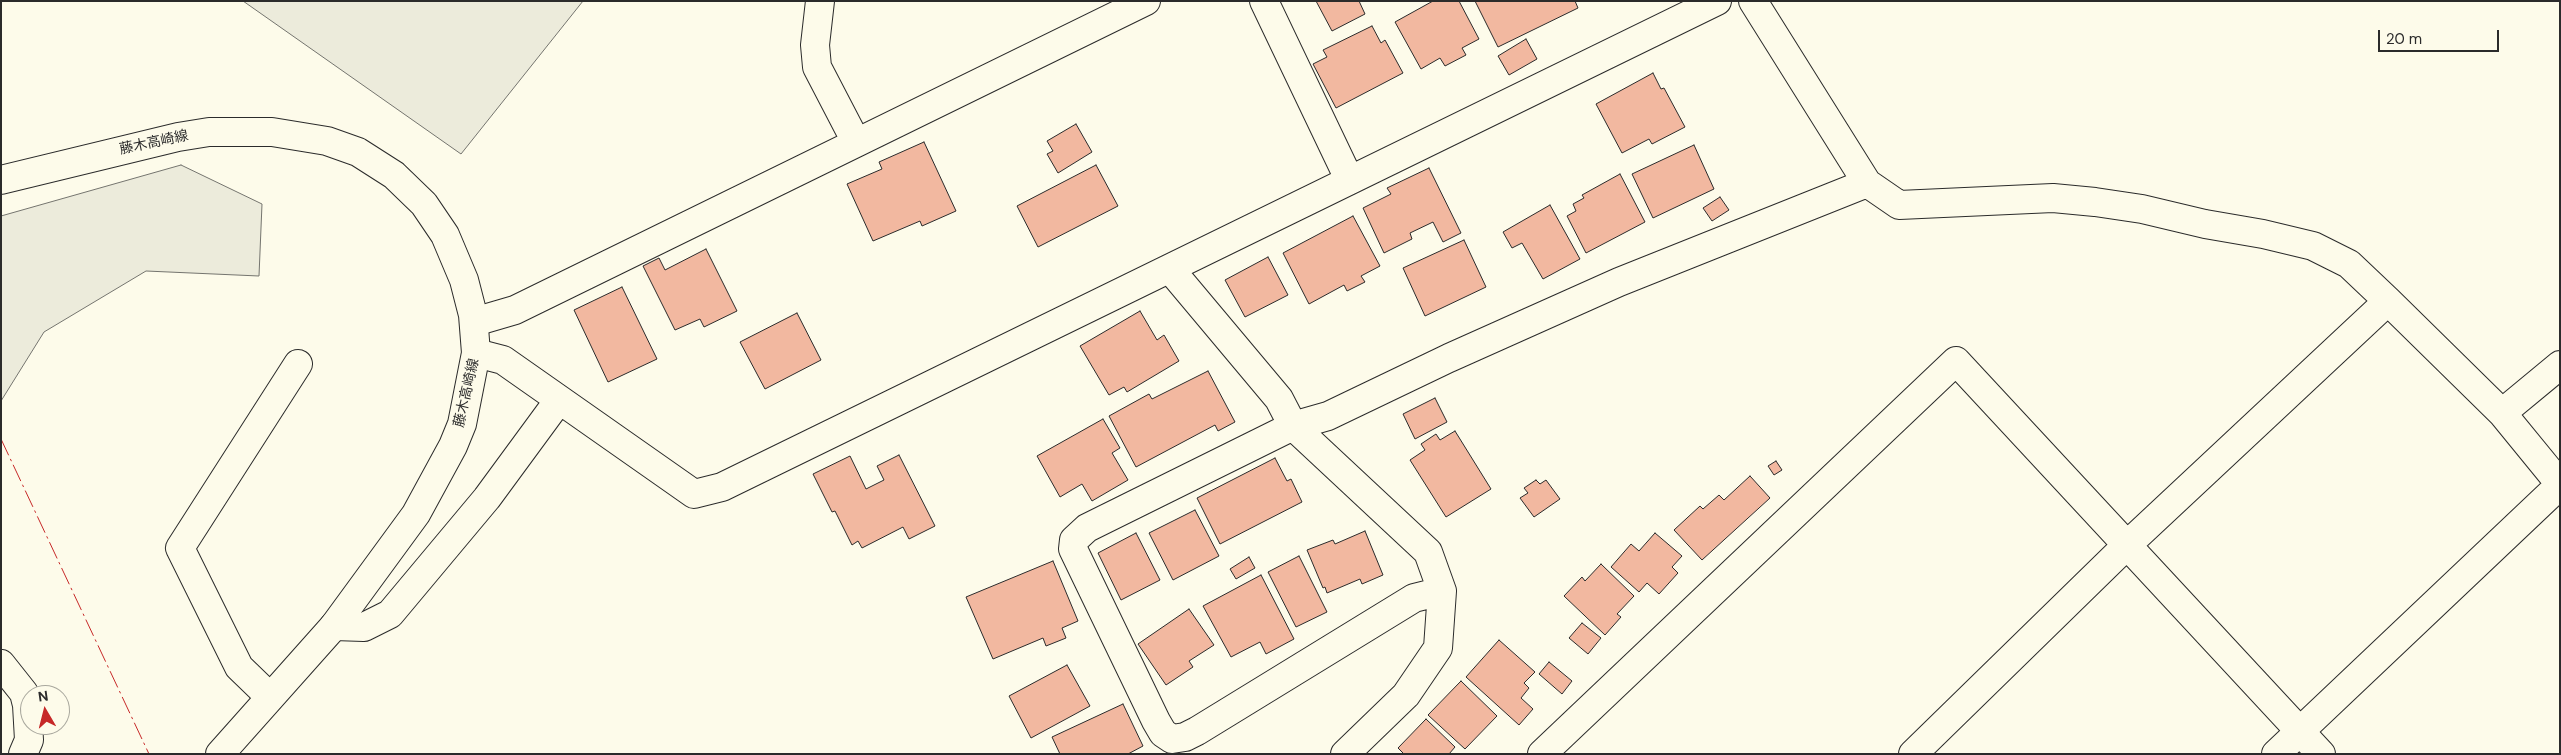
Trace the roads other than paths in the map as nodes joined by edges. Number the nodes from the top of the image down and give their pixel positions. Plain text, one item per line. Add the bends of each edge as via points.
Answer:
1 (820, 1) edge
2 (1146, 1) edge
3 (1264, 1) edge
4 (1716, 1) edge
5 (1753, 1) edge
6 (856, 142) junction
7 (1349, 179) junction
8 (1, 180) edge
9 (1867, 183) junction
10 (1170, 269) junction
11 (2388, 301) junction
12 (474, 322) junction
13 (476, 353) junction
14 (298, 364) dead end
15 (2560, 365) edge
16 (559, 400) junction
17 (2502, 413) junction
18 (1293, 426) junction
19 (2560, 484) edge
20 (2126, 546) junction
21 (1442, 591) junction
22 (334, 626) junction
23 (1, 664) edge
24 (270, 697) junction
25 (2300, 732) junction
26 (24, 754) edge
27 (220, 754) edge
28 (1345, 754) edge
29 (1542, 754) edge
30 (1913, 754) edge
31 (2276, 754) edge
32 (2321, 754) edge

1 - 6 street via 815,45 817,67
2 - 6 street
3 - 7 street
4 - 7 street
5 - 9 street
6 - 12 street via 515,310
7 - 10 street
8 - 12 street, 藤木高崎線 via 210,132 272,132 327,140 358,152 394,175 424,204 445,235 457,262
9 - 11 street via 1899,205 2053,198 2142,209 2263,234 2313,246 2349,264
9 - 18 street via 1619,282 1328,416
10 - 16 street via 722,487 694,494
10 - 18 street via 1279,399
11 - 17 street
11 - 20 street
12 - 13 street, 藤木高崎線
13 - 16 street via 503,360
13 - 22 street, 藤木高崎線 via 471,391 453,446 416,514
14 - 24 street via 180,548 240,666
15 - 17 street
16 - 22 street via 487,498 390,614 364,627
17 - 19 street
18 - 21 street via 1428,552
18 - 21 street via 1087,528 1074,540 1076,559 1163,733 1172,739 1197,731 1414,598
19 - 25 street
20 - 25 street
20 - 29 street via 1956,361
20 - 30 street
21 - 28 street via 1438,648 1406,695
22 - 24 street, 藤木高崎線
23 - 26 street via 24,694 27,705 29,740
24 - 27 street, 藤木高崎線
25 - 31 street
25 - 32 street

